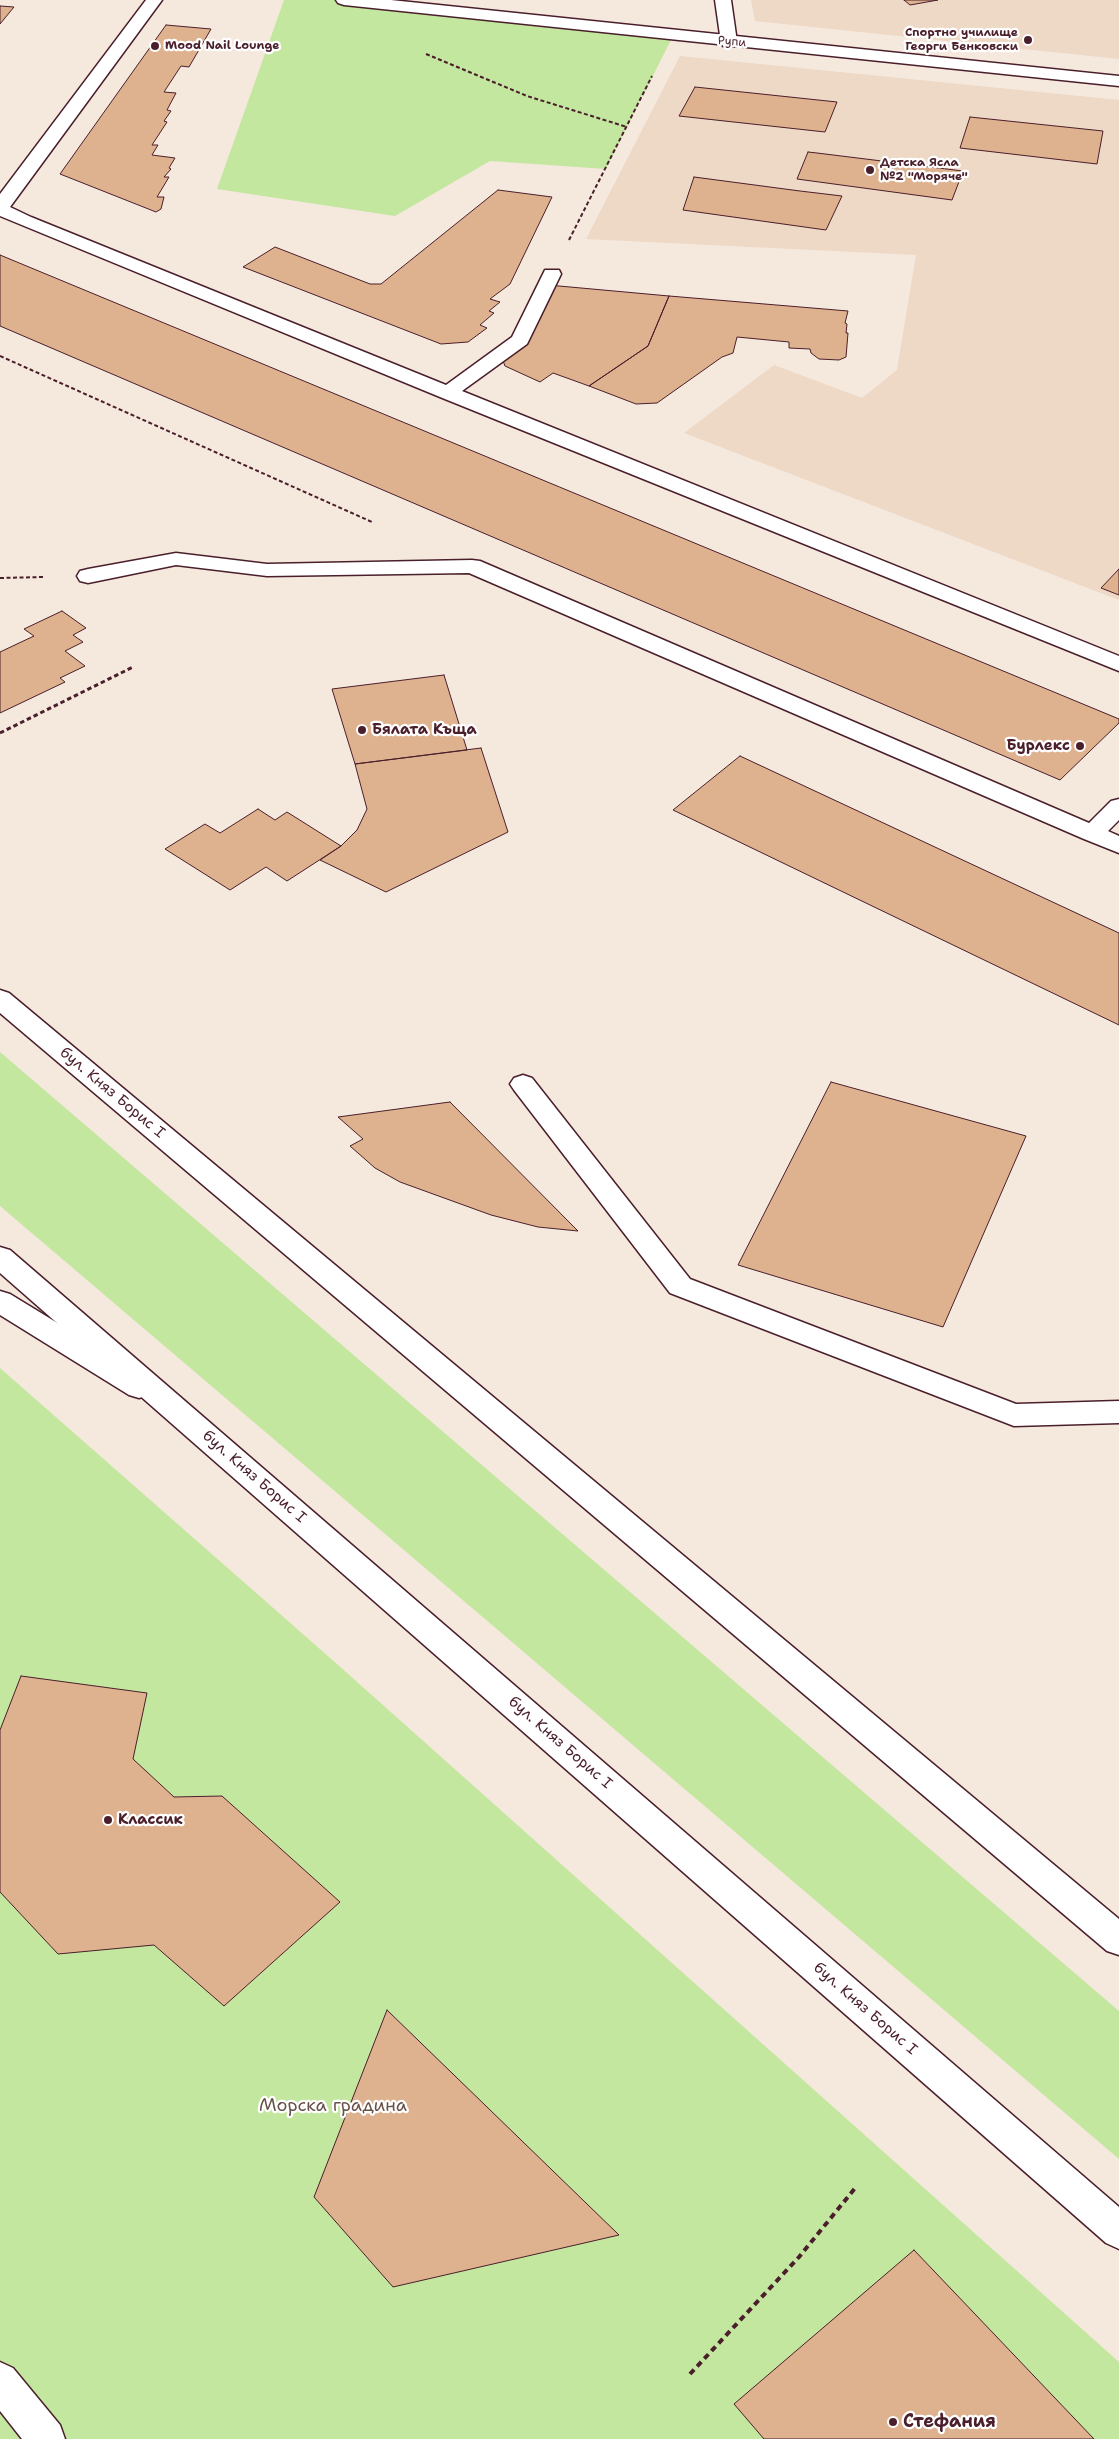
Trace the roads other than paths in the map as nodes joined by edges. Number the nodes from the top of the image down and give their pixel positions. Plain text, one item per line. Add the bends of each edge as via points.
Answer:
1 (154, 0) edge
2 (344, 0) edge
3 (724, 0) edge
4 (729, 42) junction
5 (1119, 80) edge
6 (0, 208) edge
7 (552, 274) road end
8 (447, 393) junction
9 (430, 547) road end
10 (472, 566) junction
11 (88, 576) dead end
12 (1119, 664) edge
13 (1119, 806) edge
14 (1092, 834) junction
15 (1119, 846) edge
16 (0, 1000) edge
17 (523, 1084) dead end
18 (0, 1257) edge
19 (0, 1301) edge
20 (178, 1411) junction
21 (1119, 1412) edge
22 (1119, 1940) edge
23 (1119, 2231) edge
24 (0, 2381) edge
25 (46, 2439) edge

1 - 6 main road
2 - 4 main road, Рупи
3 - 4 main road
4 - 5 main road, Рупи
6 - 8 main road via 24,221
7 - 8 main road via 520,340
8 - 12 main road
9 - 10 main road
10 - 11 main road via 267,570 176,559
10 - 14 main road
13 - 14 main road
14 - 15 main road
16 - 22 main road, бул. Княз Борис I
17 - 21 main road via 680,1286 1014,1415
18 - 20 main road, бул. Княз Борис I
19 - 20 main road
20 - 23 main road, бул. Княз Борис I
24 - 25 main road

